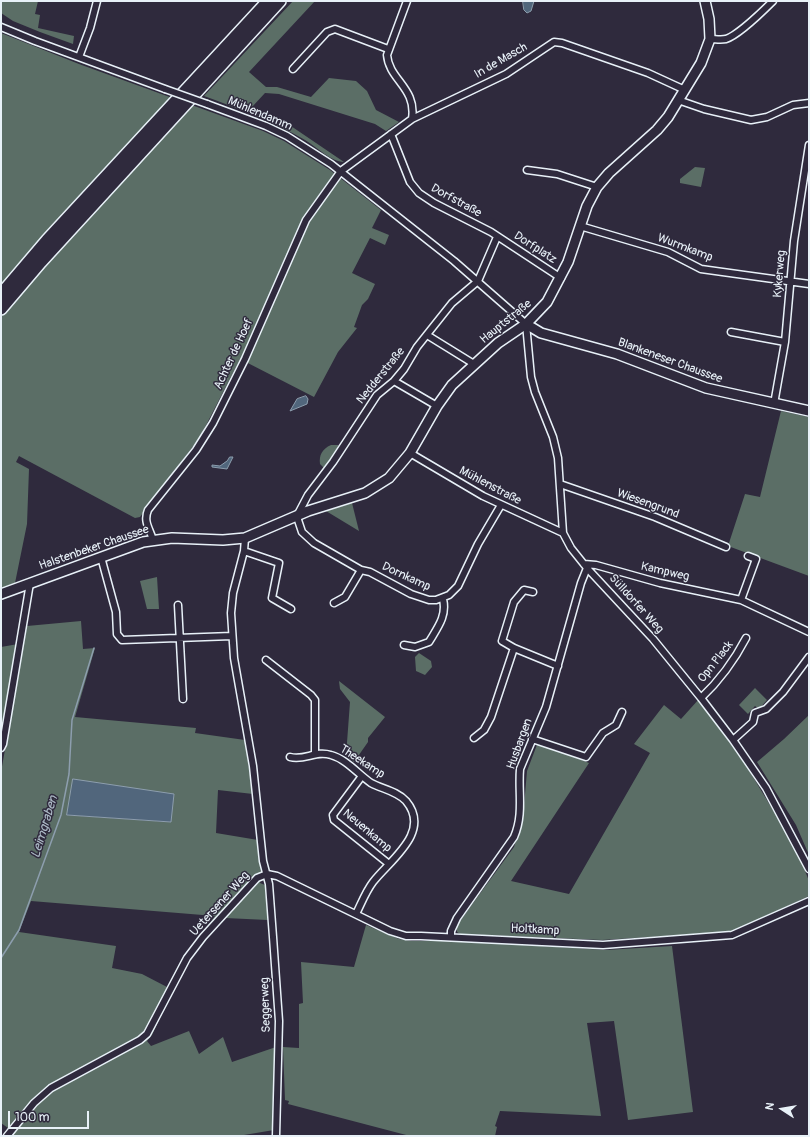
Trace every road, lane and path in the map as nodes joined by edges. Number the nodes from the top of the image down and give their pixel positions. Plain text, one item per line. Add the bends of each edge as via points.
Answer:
1 (97, 1) edge
2 (268, 1) edge
3 (280, 1) edge
4 (407, 1) edge
5 (705, 1) edge
6 (773, 1) edge
7 (1, 26) edge
8 (710, 39) junction
9 (388, 49) junction
10 (79, 57) junction
11 (293, 69) dead end
12 (685, 90) junction
13 (678, 100) junction
14 (809, 103) edge
15 (801, 104) junction
16 (809, 107) edge
17 (412, 119) junction
18 (391, 134) junction
19 (809, 145) edge
20 (527, 170) dead end
21 (340, 171) junction
22 (596, 187) junction
23 (580, 226) junction
24 (498, 237) junction
25 (561, 278) junction
26 (478, 281) junction
27 (790, 281) junction
28 (809, 284) edge
29 (1, 294) edge
30 (1, 309) edge
31 (526, 324) junction
32 (731, 332) dead end
33 (427, 335) junction
34 (785, 342) junction
35 (474, 364) junction
36 (394, 381) junction
37 (774, 404) junction
38 (437, 406) junction
39 (809, 411) edge
40 (410, 453) junction
41 (560, 484) junction
42 (501, 505) junction
43 (298, 514) junction
44 (563, 533) junction
45 (245, 538) junction
46 (153, 540) junction
47 (726, 547) dead end
48 (244, 551) junction
49 (748, 556) dead end
50 (101, 557) junction
51 (586, 566) junction
52 (361, 570) junction
53 (30, 582) junction
54 (534, 592) dead end
55 (1, 594) edge
56 (443, 599) junction
57 (741, 600) junction
58 (334, 603) dead end
59 (178, 605) dead end
60 (291, 609) dead end
61 (809, 632) edge
62 (232, 636) junction
63 (746, 638) dead end
64 (180, 639) junction
65 (404, 645) dead end
66 (514, 648) junction
67 (809, 657) edge
68 (266, 660) dead end
69 (558, 666) junction
70 (701, 698) junction
71 (183, 699) dead end
72 (622, 712) dead end
73 (474, 738) dead end
74 (532, 739) junction
75 (732, 740) junction
76 (1, 748) edge
77 (315, 753) junction
78 (290, 757) dead end
79 (362, 776) junction
80 (389, 864) junction
81 (809, 869) edge
82 (267, 874) junction
83 (809, 901) edge
84 (356, 914) junction
85 (451, 937) junction
86 (7, 1136) edge
87 (276, 1136) edge

1 - 10 street
2 - 29 highway via 47,240
3 - 30 highway
4 - 9 street
5 - 8 main road, Hauptstraße
6 - 8 street via 730,37
7 - 10 street, Mühlendamm via 35,42
8 - 12 main road, Hauptstraße via 701,63
9 - 11 street via 339,30 330,30
9 - 17 street via 388,62 412,102
10 - 21 street, Mühlendamm, bridge via 254,121 287,136
12 - 13 main road, Hauptstraße
12 - 17 street, In de Masch via 648,73 554,42 506,74
13 - 15 street via 751,120 767,117
13 - 22 main road, Hauptstraße via 654,134
14 - 15 street
15 - 16 street
17 - 18 street, In de Masch
18 - 21 street, In de Masch
18 - 24 street, Dorfstraße via 410,182 419,193
19 - 27 street, Kykerweg
20 - 22 street via 558,174
21 - 26 street, Mühlendamm
21 - 46 street, Achter de Hoef via 306,220 245,359 213,423 196,450 148,510 146,522
22 - 23 main road, Hauptstraße
23 - 25 main road, Hauptstraße
23 - 27 street, Wurmkamp via 662,250 701,269
24 - 25 street, Dorfplatz
24 - 26 street, Nedderstraße
25 - 31 main road, Hauptstraße via 547,302
26 - 31 street, Mühlendamm
26 - 33 street, Nedderstraße via 452,304
27 - 28 street, Wurmkamp
27 - 34 street, Kykerweg
31 - 35 main road, Hauptstraße via 498,343
31 - 37 main road, Blankeneser Chaussee via 541,332 620,355 702,387
31 - 41 street, Sülldorfer Weg via 534,392 553,437
32 - 34 street
33 - 35 street
33 - 36 street, Nedderstraße
34 - 37 street, Kykerweg
35 - 38 main road, Hauptstraße via 452,385
36 - 38 street
36 - 43 street, Nedderstraße via 377,395 308,495
37 - 39 main road, Blankeneser Chaussee
38 - 40 main road, Hauptstraße
40 - 42 street, Mühlenstraße
40 - 43 main road, Hauptstraße via 389,478 365,493
41 - 44 street, Sülldorfer Weg
41 - 47 street, Wiesengrund via 655,517
42 - 44 street, Mühlenstraße
42 - 56 street, Dornkamp via 478,544 463,579 454,591
43 - 45 main road, Hauptstraße
43 - 52 street, Dornkamp via 305,536
44 - 51 street, Sülldorfer Weg via 571,548
45 - 46 main road, Halstenbeker Chaussee
45 - 48 street, Uetersener Weg
46 - 50 main road, Halstenbeker Chaussee
48 - 60 street via 279,563 272,598
48 - 62 street, Uetersener Weg via 233,593
49 - 57 street via 756,559
50 - 53 main road, Halstenbeker Chaussee
50 - 64 street via 116,612 116,630 119,638 126,641
51 - 57 street, Kampweg via 596,565 660,583
51 - 69 street, Husbargen
51 - 70 street, Sülldorfer Weg
52 - 56 street, Dornkamp via 421,598
52 - 58 street via 345,597
53 - 55 main road, Halstenbeker Chaussee
53 - 76 street
54 - 66 street via 524,590 514,602 502,641
56 - 65 street via 445,612 429,642 415,647
57 - 61 street, Kampweg
59 - 64 street
62 - 64 street
62 - 82 street, Uetersener Weg via 253,766 263,861
63 - 70 street, Opn Plack via 737,657
64 - 71 street
66 - 69 street
66 - 73 street via 491,717 484,730
67 - 75 street via 784,692 766,710 755,713 753,722
68 - 77 street via 315,700
69 - 74 street, Husbargen via 546,707
70 - 75 street, Sülldorfer Weg
72 - 74 street via 616,725 604,733 586,757
74 - 85 street, Husbargen via 520,769 521,807 518,828 456,918
75 - 81 street, Sülldorfer Weg via 766,788
77 - 78 street, Theekamp via 302,758
77 - 79 street, Theekamp via 333,755
79 - 80 street, Neuenkamp via 333,815 334,820
79 - 80 street, Theekamp via 399,795 408,804 414,816 411,838
80 - 84 street, Theekamp via 370,887
82 - 84 street, Holtkamp via 283,878
82 - 86 street, Uetersener Weg via 257,878 187,958 147,1034 51,1088 34,1103
82 - 87 street, Seggerweg via 279,1021
83 - 85 street, Holtkamp via 732,935 602,945
84 - 85 street, Holtkamp via 398,934

